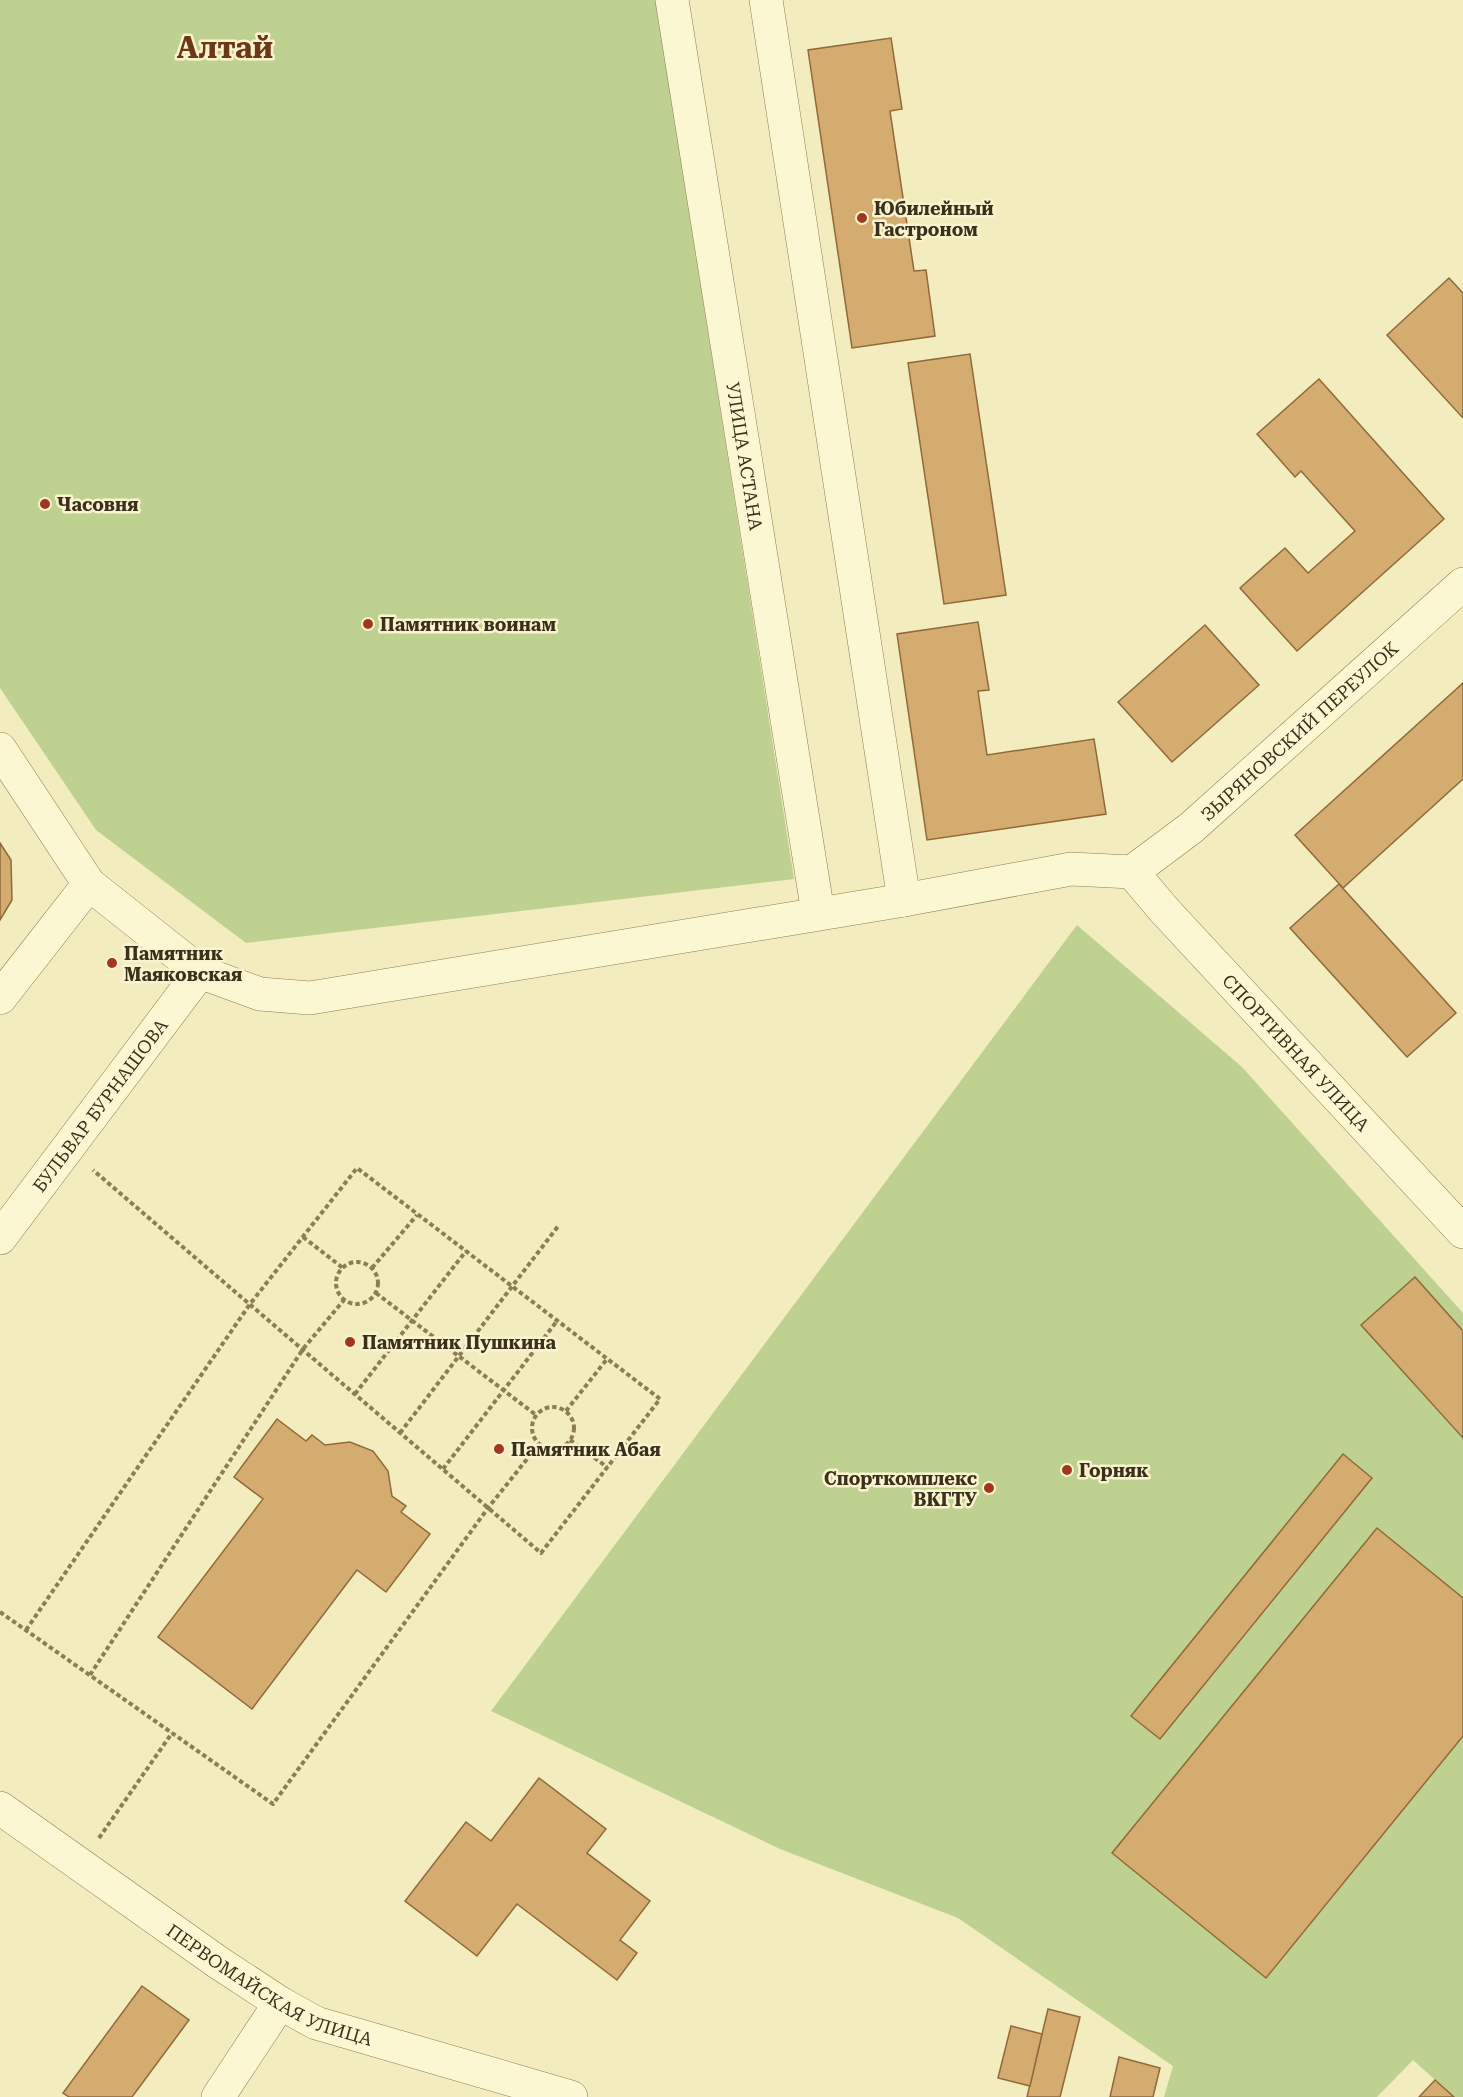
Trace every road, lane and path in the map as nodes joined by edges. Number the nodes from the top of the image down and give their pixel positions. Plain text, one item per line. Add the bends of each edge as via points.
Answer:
1 (672, 0) edge
2 (766, 0) edge
3 (1463, 584) edge
4 (0, 749) edge
5 (1132, 872) junction
6 (89, 884) junction
7 (904, 900) junction
8 (818, 913) junction
9 (201, 972) junction
10 (0, 998) edge
11 (69, 1149) junction
12 (417, 1215) junction
13 (559, 1225) dead end
14 (1463, 1232) edge
15 (303, 1237) junction
16 (0, 1238) edge
17 (466, 1251) junction
18 (343, 1268) junction
19 (372, 1268) junction
20 (512, 1287) junction
21 (376, 1293) junction
22 (344, 1300) junction
23 (250, 1304) junction
24 (412, 1321) junction
25 (557, 1321) junction
26 (303, 1349) junction
27 (458, 1357) junction
28 (607, 1359) junction
29 (504, 1391) junction
30 (355, 1394) junction
31 (566, 1411) junction
32 (536, 1415) junction
33 (400, 1433) junction
34 (570, 1440) junction
35 (539, 1444) junction
36 (607, 1467) junction
37 (443, 1469) junction
38 (488, 1508) junction
39 (0, 1612) edge
40 (26, 1630) junction
41 (90, 1675) junction
42 (172, 1733) junction
43 (0, 1808) edge
44 (81, 1864) junction
45 (280, 2003) junction
46 (224, 2094) edge
47 (570, 2097) edge

1 - 8 street, УЛИЦА АСТАНА
2 - 7 street
3 - 5 street, ЗЫРЯНОВСКИЙ ПЕРЕУЛОК via 1191,828
4 - 6 street
5 - 7 street via 1071,869
5 - 14 street, СПОРТИВНАЯ УЛИЦА
6 - 9 street
6 - 10 street
7 - 8 street
8 - 9 street via 310,998 260,994
9 - 11 street, БУЛЬВАР БУРНАШОВА
11 - 16 street, БУЛЬВАР БУРНАШОВА
11 - 23 path
12 - 15 path via 357,1168
12 - 17 path
12 - 19 path
13 - 20 path
15 - 18 path
15 - 23 path
17 - 20 path
17 - 24 path
18 - 19 path via 354,1262
18 - 22 path via 335,1287
19 - 21 path via 378,1280
20 - 25 path
20 - 27 path
21 - 22 path via 360,1305
21 - 24 path
22 - 26 path
23 - 26 path
23 - 40 path
24 - 27 path
24 - 30 path
25 - 28 path
25 - 29 path
26 - 30 path
26 - 41 path
27 - 29 path
27 - 33 path
28 - 31 path
28 - 36 path via 660,1399
29 - 32 path
29 - 37 path
30 - 33 path
31 - 32 path via 550,1407
31 - 34 path via 575,1425
32 - 35 path via 532,1432
33 - 37 path
34 - 35 path via 557,1450
34 - 36 path
35 - 38 path
36 - 38 path via 541,1553
37 - 38 path
38 - 42 path via 273,1804
39 - 40 path
40 - 41 path
41 - 42 path
42 - 44 path
43 - 44 street, ПЕРВОМАЙСКАЯ УЛИЦА
44 - 45 street, ПЕРВОМАЙСКАЯ УЛИЦА
45 - 46 street
45 - 47 street, ПЕРВОМАЙСКАЯ УЛИЦА via 316,2023

